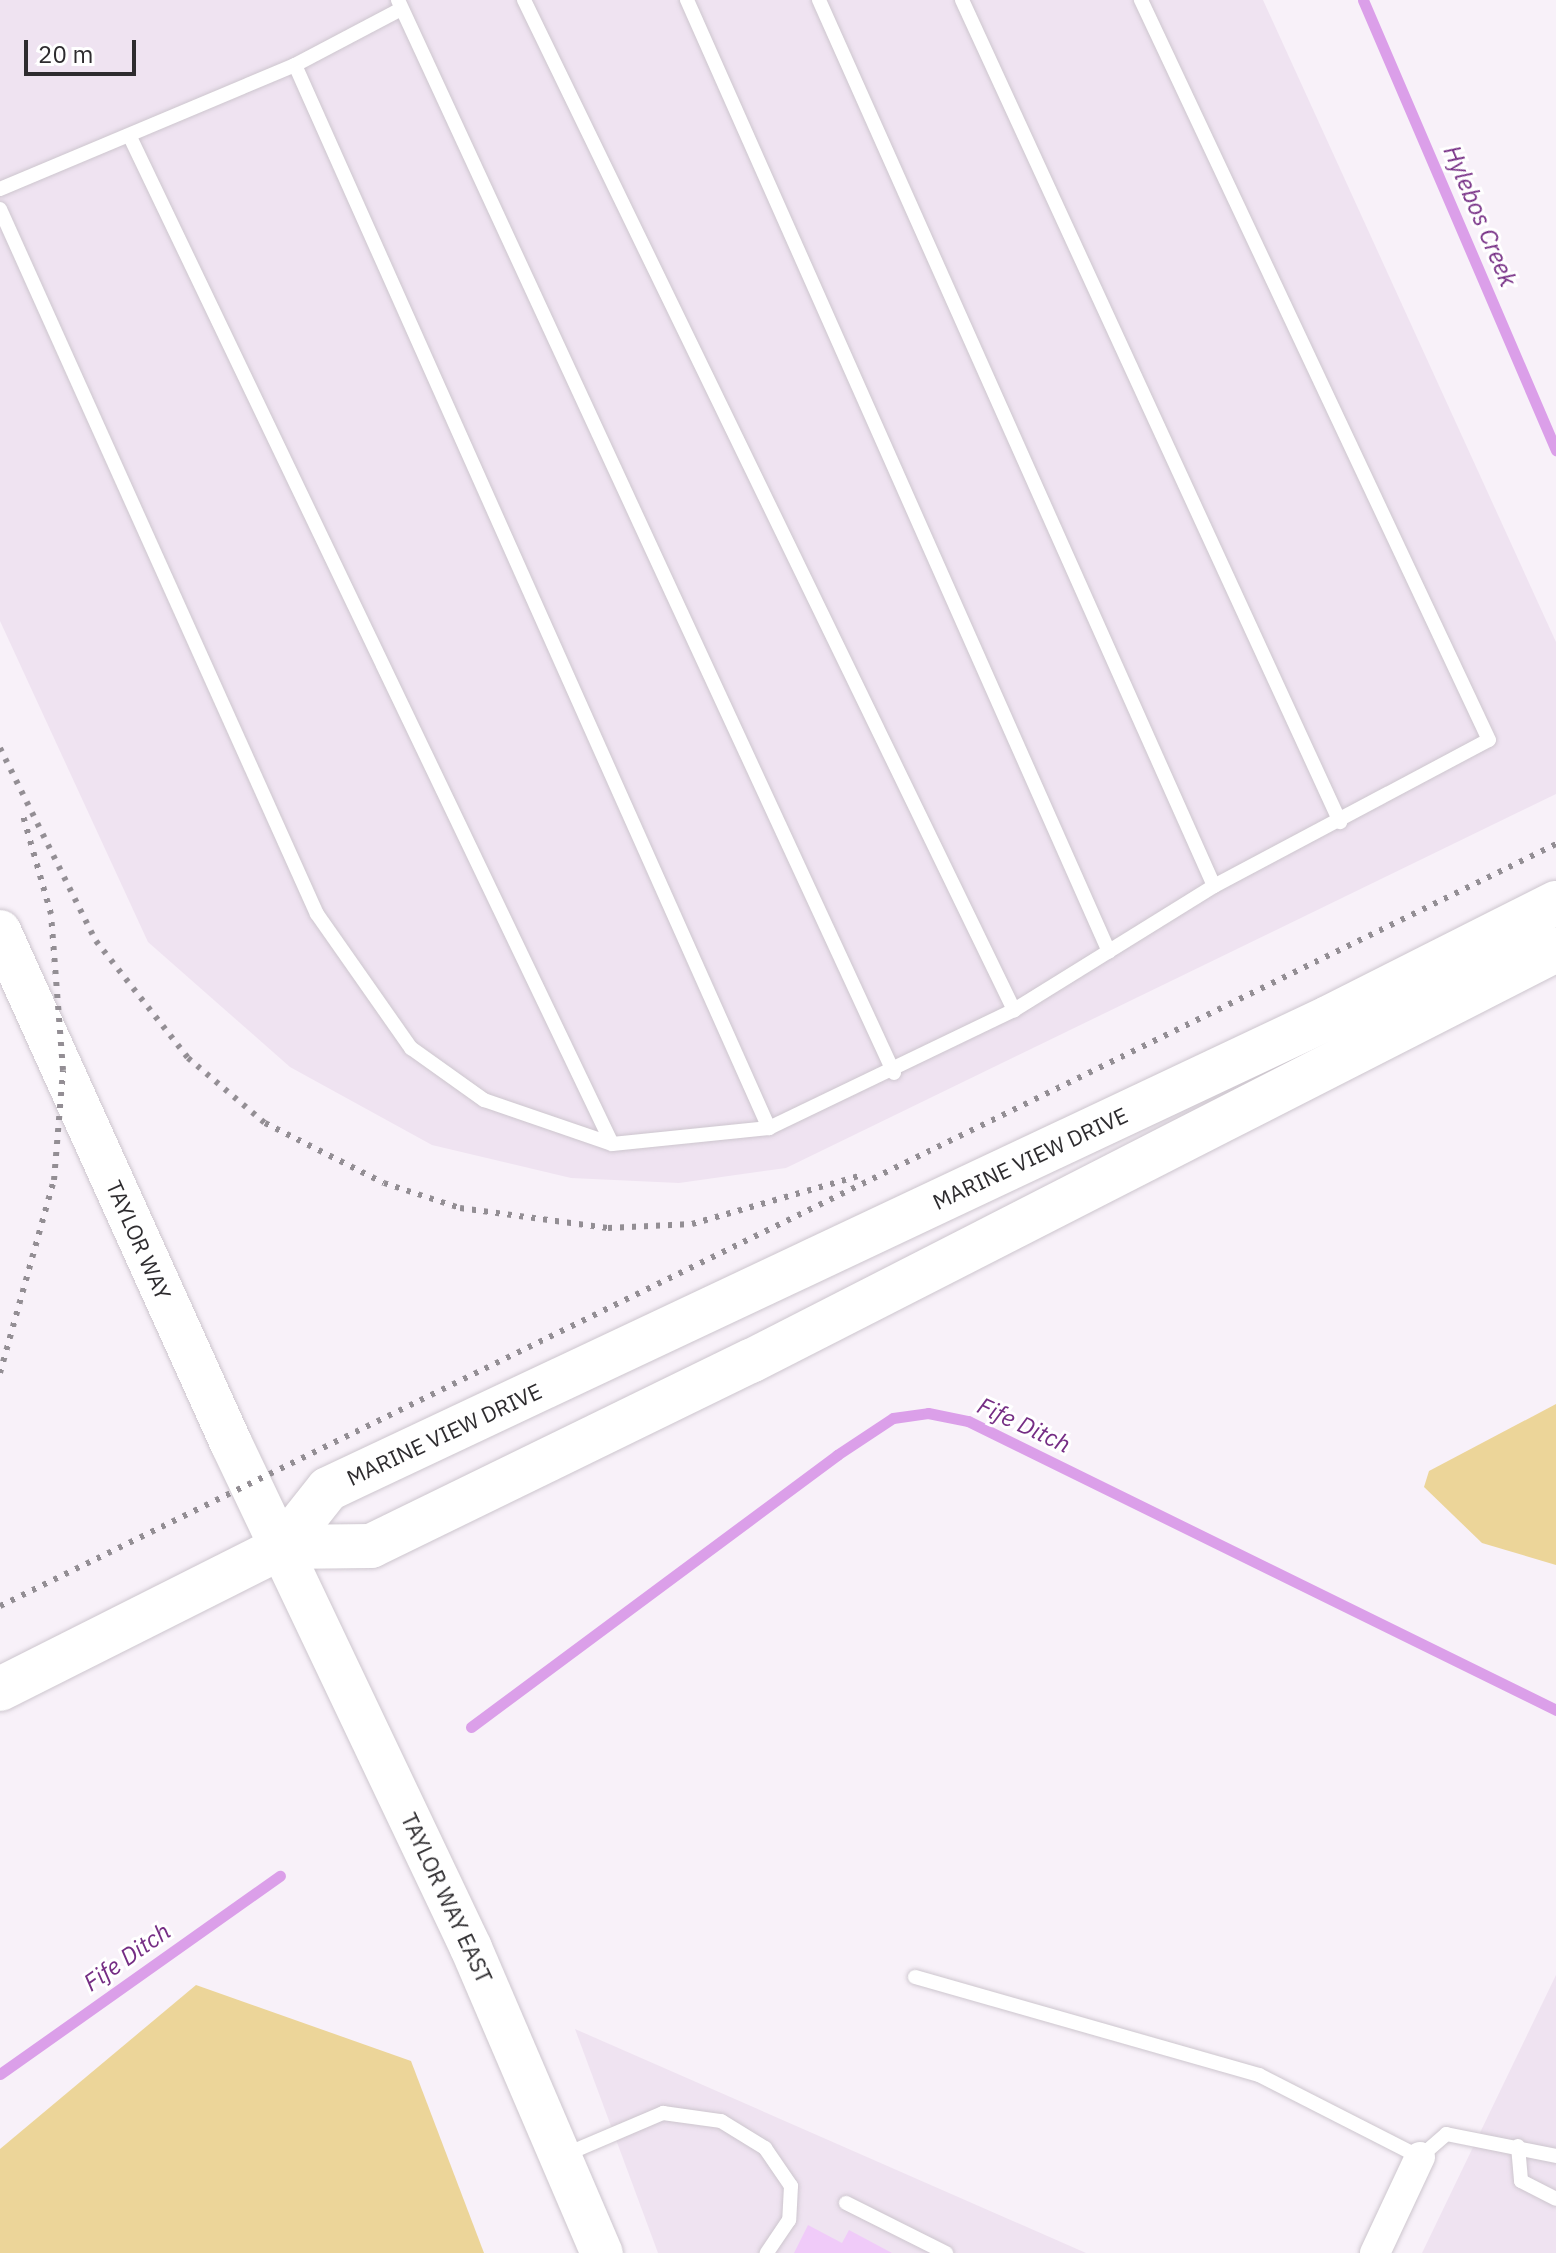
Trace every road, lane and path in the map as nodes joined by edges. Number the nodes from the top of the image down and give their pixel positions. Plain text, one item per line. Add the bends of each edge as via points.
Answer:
1 (524, 0) edge
2 (687, 0) edge
3 (819, 0) edge
4 (962, 0) edge
5 (1141, 0) edge
6 (399, 4) edge
7 (295, 65) junction
8 (131, 139) junction
9 (0, 189) edge
10 (0, 209) edge
11 (1340, 822) junction
12 (1214, 886) junction
13 (1556, 903) edge
14 (0, 931) edge
15 (1556, 950) edge
16 (1109, 952) junction
17 (1014, 1010) junction
18 (894, 1073) junction
19 (769, 1128) junction
20 (612, 1144) junction
21 (282, 1547) junction
22 (0, 1689) edge
23 (915, 1977) dead end
24 (1518, 2146) junction
25 (562, 2156) junction
26 (1556, 2156) edge
27 (1420, 2157) junction
28 (1556, 2199) edge
29 (846, 2203) dead end
30 (602, 2253) edge
31 (767, 2253) edge
32 (946, 2253) edge
33 (1375, 2253) edge

1 - 17 lane
2 - 16 lane
3 - 12 lane
4 - 11 lane
5 - 11 lane via 1489,740
6 - 7 lane
6 - 18 lane
7 - 8 lane
7 - 19 lane
8 - 9 lane
8 - 20 lane
10 - 20 lane via 317,914 411,1048 484,1100
11 - 12 lane
12 - 16 lane
13 - 21 main road, MARINE VIEW DRIVE via 1328,1018 328,1489
14 - 21 main road, TAYLOR WAY
15 - 21 main road via 751,1361 371,1546
16 - 17 lane
17 - 18 lane
18 - 19 lane
19 - 20 lane
21 - 22 main road
21 - 25 main road, TAYLOR WAY EAST
23 - 27 lane via 1259,2075
24 - 26 lane
24 - 27 lane via 1446,2134
24 - 28 lane via 1521,2181
25 - 30 main road, TAYLOR WAY EAST
25 - 31 lane via 663,2113 721,2121 765,2148 791,2186 789,2220
27 - 33 street
29 - 32 lane

